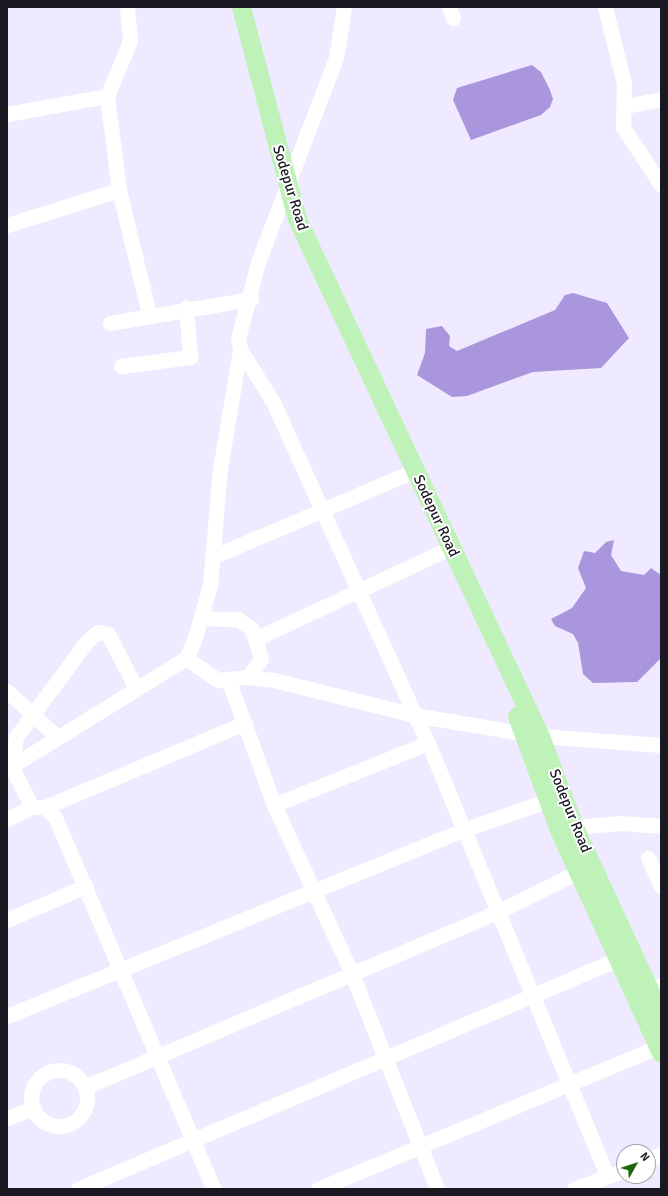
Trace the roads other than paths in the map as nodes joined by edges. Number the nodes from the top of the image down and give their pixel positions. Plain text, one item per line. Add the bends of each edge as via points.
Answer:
1 (127, 7) edge
2 (241, 7) edge
3 (344, 7) edge
4 (605, 7) edge
5 (107, 96) junction
6 (661, 100) edge
7 (626, 106) junction
8 (7, 114) edge
9 (661, 185) edge
10 (287, 186) junction
11 (119, 190) junction
12 (7, 225) edge
13 (251, 299) junction
14 (186, 308) junction
15 (149, 314) junction
16 (110, 323) dead end
17 (348, 330) junction
18 (240, 349) junction
19 (121, 366) dead end
20 (404, 475) junction
21 (323, 512) junction
22 (439, 553) junction
23 (212, 557) junction
24 (357, 592) junction
25 (201, 618) junction
26 (257, 638) junction
27 (186, 658) junction
28 (248, 677) junction
29 (228, 679) junction
30 (136, 688) junction
31 (7, 691) edge
32 (34, 713) junction
33 (414, 715) junction
34 (245, 723) junction
35 (533, 735) junction
36 (56, 736) junction
37 (428, 743) junction
38 (661, 745) edge
39 (9, 767) edge
40 (549, 800) junction
41 (274, 806) junction
42 (39, 807) junction
43 (7, 819) edge
44 (574, 826) junction
45 (661, 826) edge
46 (463, 830) junction
47 (648, 858) dead end
48 (578, 872) junction
49 (86, 886) junction
50 (661, 886) edge
51 (316, 890) junction
52 (497, 912) junction
53 (7, 920) edge
54 (618, 959) junction
55 (122, 968) junction
56 (352, 974) junction
57 (655, 988) edge
58 (533, 996) junction
59 (661, 1014) edge
60 (7, 1016) edge
61 (660, 1050) edge
62 (158, 1055) junction
63 (384, 1059) junction
64 (568, 1085) junction
65 (84, 1087) junction
66 (33, 1108) junction
67 (7, 1118) edge
68 (193, 1140) junction
69 (420, 1146) junction
70 (616, 1173) edge
71 (607, 1176) junction
72 (78, 1189) edge
73 (214, 1189) edge
74 (318, 1189) edge
75 (436, 1189) edge
76 (574, 1189) edge

1 - 5 street via 130,41
2 - 10 main road, Sodepur Road
3 - 10 street via 336,58
4 - 7 street via 624,83
5 - 8 street
5 - 11 street
6 - 7 street
7 - 9 street via 623,127
10 - 13 street via 258,262
10 - 17 main road, Sodepur Road via 296,219
11 - 12 street
11 - 15 street
13 - 14 street
13 - 18 street via 238,339
14 - 15 street
14 - 19 street via 190,357
15 - 16 street
17 - 20 main road via 343,339
17 - 35 main road, Sodepur Road via 356,340
18 - 21 street via 273,402
18 - 23 street via 220,469
20 - 21 street
20 - 22 main road
21 - 23 street
21 - 24 street
22 - 24 street
22 - 35 main road
23 - 25 street via 210,585
24 - 26 street
24 - 33 street
25 - 26 street via 238,619
25 - 27 street
26 - 28 street via 261,659
27 - 29 street via 218,680
27 - 30 street
28 - 29 street
28 - 33 street via 274,680
29 - 34 street
30 - 32 street via 108,634 98,632 87,641
30 - 36 street
31 - 32 street
32 - 36 street
32 - 39 street via 16,737
33 - 35 street
33 - 37 street
34 - 41 street
34 - 42 street
35 - 38 street
35 - 40 main road
35 - 44 main road, Sodepur Road
36 - 39 street
37 - 41 street
37 - 46 street
39 - 42 street
40 - 46 street
40 - 48 main road
41 - 51 street
42 - 43 street
42 - 49 street via 55,817
44 - 45 street via 621,823
44 - 57 main road, Sodepur Road
46 - 51 street
46 - 52 street
47 - 50 street
48 - 52 street
48 - 54 main road
49 - 53 street
49 - 55 street
51 - 55 street
51 - 56 street
52 - 56 street
52 - 58 street
54 - 58 street
54 - 61 main road
55 - 60 street
55 - 62 street
56 - 62 street
56 - 63 street
57 - 59 main road, Sodepur Road
58 - 63 street
58 - 64 street
61 - 64 street
62 - 65 street
62 - 68 street
63 - 68 street
63 - 69 street
64 - 69 street
64 - 71 street
65 - 66 street via 73,1074 64,1071 46,1073 33,1086
65 - 66 street via 86,1105 69,1124 51,1124 42,1120
66 - 67 street
68 - 72 street
68 - 73 street
69 - 74 street
69 - 75 street
70 - 71 street
71 - 76 street

